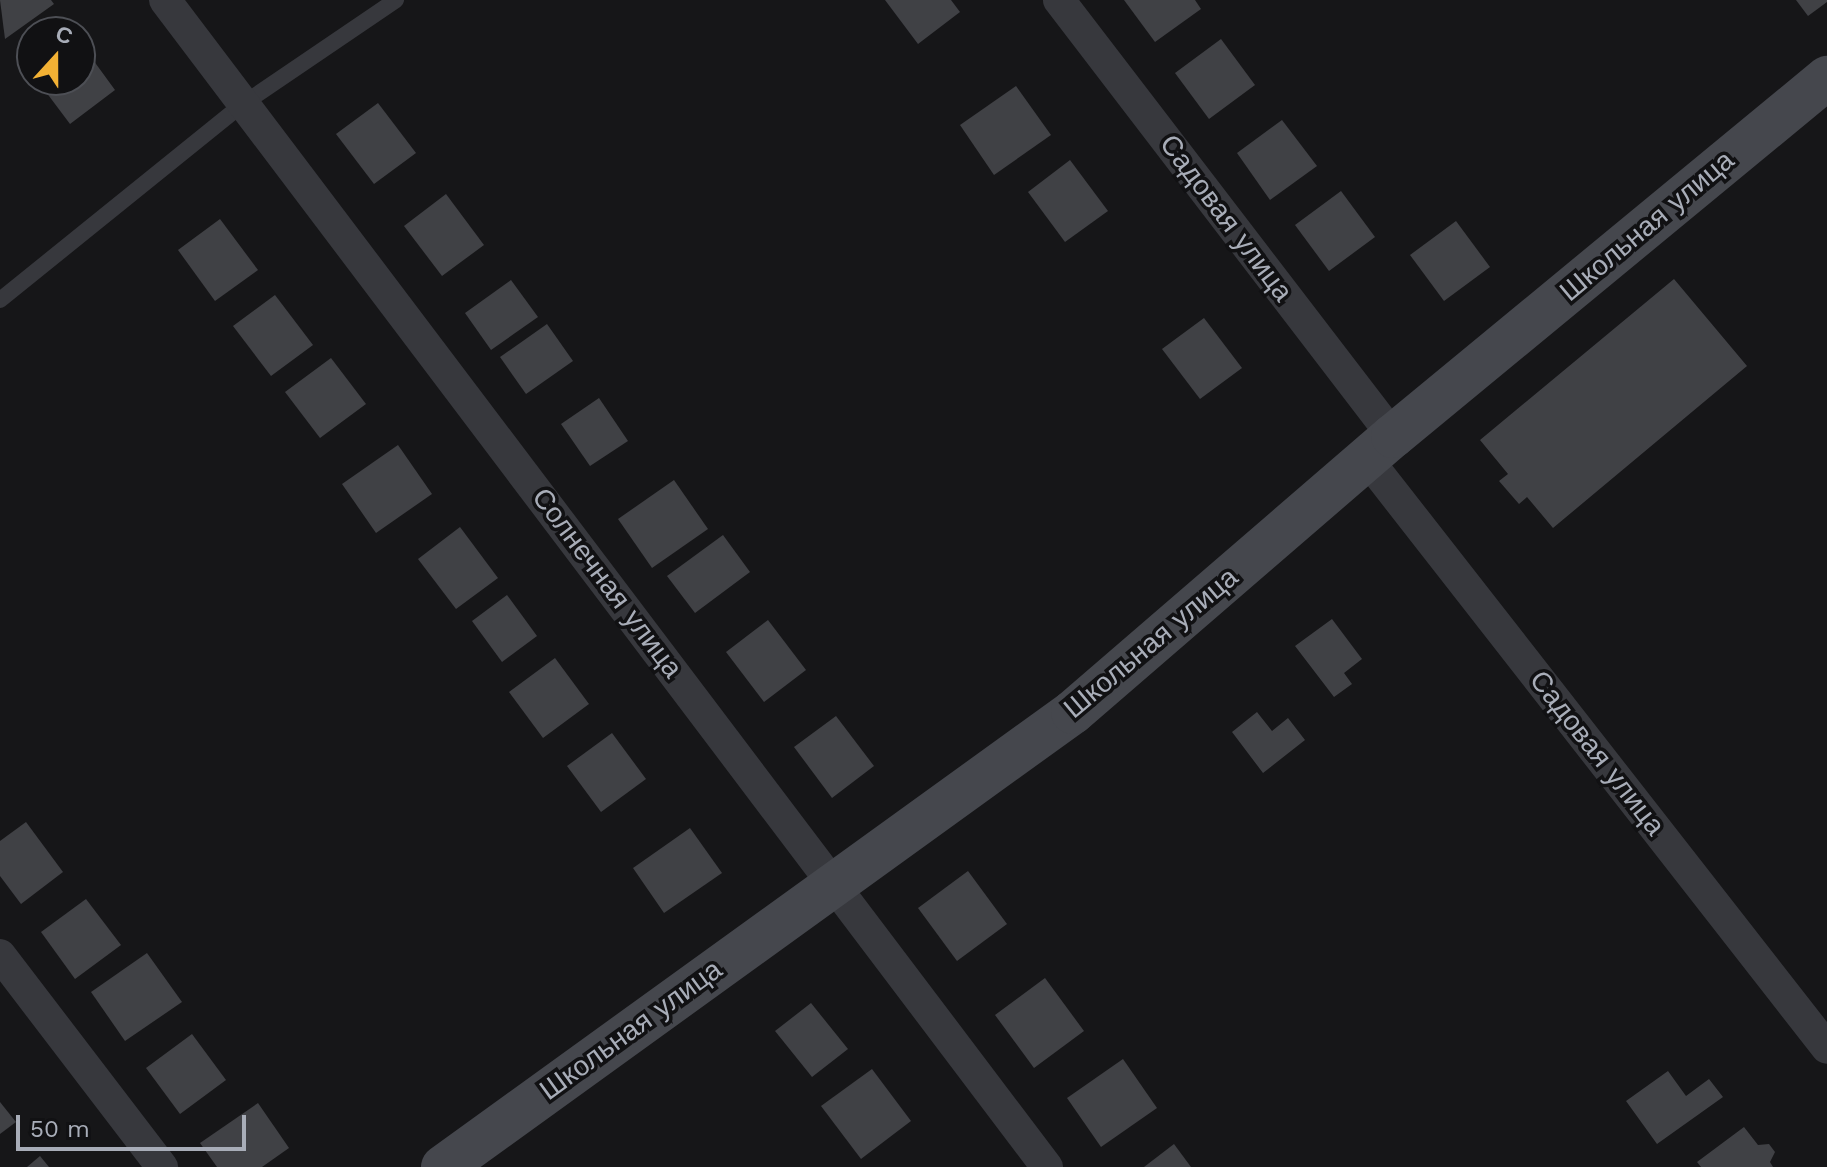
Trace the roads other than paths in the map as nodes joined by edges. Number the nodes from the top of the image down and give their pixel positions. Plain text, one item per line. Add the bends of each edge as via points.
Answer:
1 (165, 0) edge
2 (396, 0) edge
3 (1059, 0) edge
4 (1827, 78) edge
5 (243, 104) junction
6 (0, 300) edge
7 (1380, 448) junction
8 (834, 883) junction
9 (0, 955) edge
10 (1827, 1048) edge
11 (162, 1167) edge
12 (443, 1167) edge
13 (1047, 1167) edge

1 - 5 street, Солнечная улица
2 - 5 lane
3 - 7 street, Садовая улица
4 - 7 street, Школьная улица
5 - 6 lane
5 - 8 street, Солнечная улица
7 - 8 street, Школьная улица via 1073,712
7 - 10 street, Садовая улица
8 - 12 street, Школьная улица
8 - 13 street, Солнечная улица
9 - 11 street

